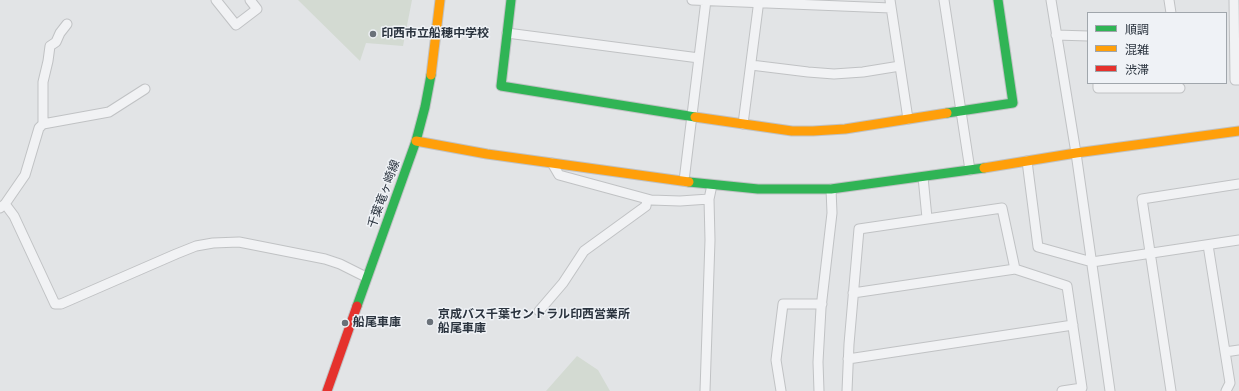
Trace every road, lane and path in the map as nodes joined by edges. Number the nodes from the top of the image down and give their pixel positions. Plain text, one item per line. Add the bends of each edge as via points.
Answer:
1 (216, 0) edge
2 (250, 0) edge
3 (440, 0) edge
4 (511, 0) edge
5 (692, 0) edge
6 (944, 0) edge
7 (998, 0) edge
8 (1051, 0) edge
9 (1169, 0) edge
10 (1234, 0) edge
11 (706, 1) edge
12 (758, 2) edge
13 (890, 4) edge
14 (1170, 12) edge
15 (66, 24) dead end
16 (507, 33) junction
17 (1233, 34) edge
18 (1056, 36) junction
19 (1087, 36) edge
20 (699, 58) junction
21 (751, 65) junction
22 (900, 66) junction
23 (1239, 80) edge
24 (1098, 84) edge
25 (1180, 88) dead end
26 (145, 89) dead end
27 (961, 111) junction
28 (691, 116) junction
29 (908, 119) junction
30 (44, 124) junction
31 (743, 124) junction
32 (1239, 131) edge
33 (416, 141) junction
34 (1076, 153) junction
35 (1027, 161) junction
36 (552, 163) junction
37 (970, 170) junction
38 (923, 177) junction
39 (684, 181) junction
40 (1239, 184) edge
41 (712, 185) junction
42 (831, 189) junction
43 (647, 198) junction
44 (709, 199) junction
45 (2, 206) edge
46 (927, 218) junction
47 (1239, 240) edge
48 (1208, 245) junction
49 (1150, 253) junction
50 (1092, 262) junction
51 (1015, 269) junction
52 (366, 277) junction
53 (854, 293) junction
54 (822, 304) junction
55 (539, 311) dead end
56 (1073, 325) junction
57 (1239, 350) edge
58 (1225, 352) junction
59 (848, 359) junction
60 (327, 391) edge
61 (705, 391) edge
62 (781, 391) edge
63 (819, 391) edge
64 (847, 391) edge
65 (1062, 391) edge
66 (1110, 391) edge
67 (1171, 391) edge
68 (1226, 391) edge

1 - 2 street via 236,25 257,9
3 - 33 street, 千葉竜ヶ崎線 via 426,107
4 - 16 street
5 - 11 street
6 - 27 street
7 - 27 street via 1013,103
8 - 18 street
9 - 14 street
10 - 17 street
11 - 12 street
11 - 20 street
12 - 13 street
12 - 21 street
13 - 22 street
15 - 30 street via 56,42 50,46 43,82
16 - 20 street
16 - 28 street via 501,86
17 - 23 street via 1235,80
18 - 19 street
18 - 34 street
20 - 28 street
21 - 22 street via 834,74
21 - 31 street
22 - 29 street
24 - 25 street via 1098,88
26 - 30 street via 109,112
27 - 29 street
27 - 37 street
28 - 31 street
28 - 39 street
29 - 31 street via 845,129 813,131
30 - 45 street via 39,128 25,175
32 - 34 street
33 - 36 street
33 - 52 street, 千葉竜ヶ崎線
34 - 35 street
34 - 50 street
35 - 37 street
35 - 50 street via 1038,247
36 - 39 street
36 - 43 street via 559,175
37 - 38 street
38 - 42 street
38 - 46 street
39 - 41 street
40 - 49 street via 1142,199
41 - 42 street via 758,189
41 - 44 street
42 - 54 street via 832,213
43 - 44 street via 680,201
43 - 55 street via 646,206 584,251
44 - 61 street
45 - 52 street via 14,216 55,304 196,246 212,243 239,242 325,259
46 - 51 street via 1002,208
46 - 53 street via 859,229
47 - 48 street
48 - 49 street
48 - 58 street
49 - 50 street
49 - 67 street
50 - 66 street
51 - 53 street
51 - 56 street via 1067,286
52 - 60 street, 千葉竜ヶ崎線
53 - 59 street
54 - 62 street via 783,304 776,360
54 - 63 street
56 - 59 street
56 - 65 street via 1082,388
57 - 58 street
58 - 68 street via 1230,383
59 - 64 street

